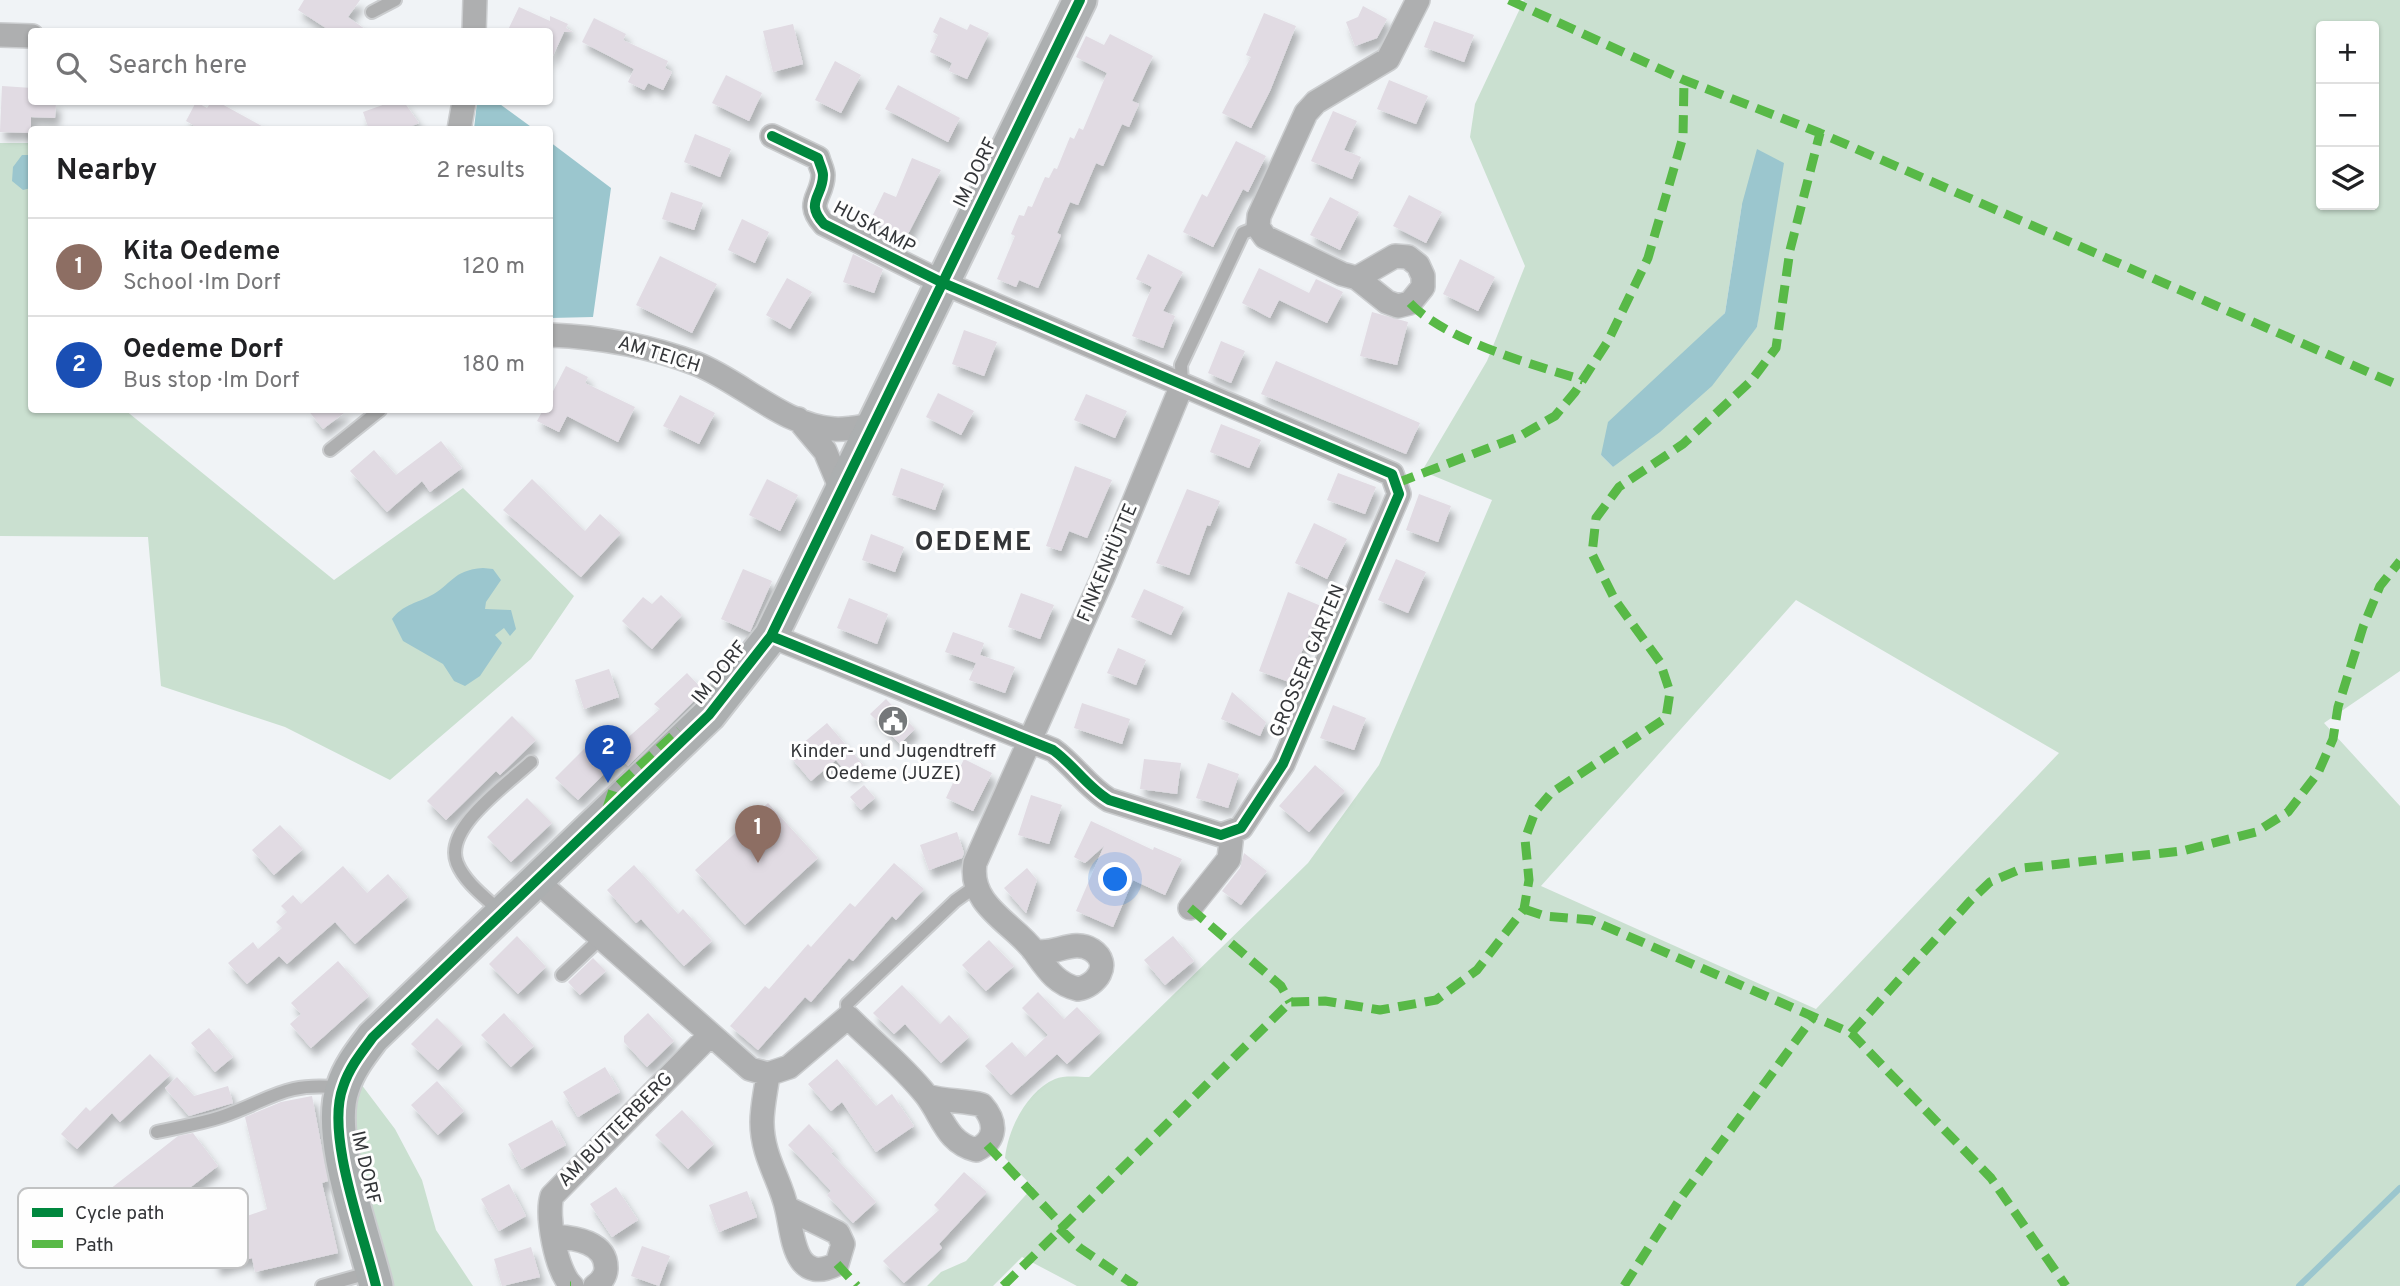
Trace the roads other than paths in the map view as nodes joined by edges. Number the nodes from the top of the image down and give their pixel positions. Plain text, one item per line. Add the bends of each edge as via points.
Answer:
1 (395, 0) edge
2 (475, 0) edge
3 (1080, 0) edge
4 (1419, 0) edge
5 (372, 12) dead end
6 (474, 28) edge
7 (0, 35) edge
8 (28, 36) edge
9 (463, 105) edge
10 (460, 126) edge
11 (772, 136) dead end
12 (1258, 227) junction
13 (1357, 278) dead end
14 (941, 282) junction
15 (553, 335) edge
16 (1182, 385) junction
17 (376, 413) edge
18 (798, 419) junction
19 (872, 425) junction
20 (330, 450) dead end
21 (841, 489) junction
22 (771, 636) junction
23 (1031, 741) junction
24 (531, 762) dead end
25 (1232, 833) junction
26 (538, 882) junction
27 (976, 886) junction
28 (1190, 908) dead end
29 (504, 915) junction
30 (601, 938) junction
31 (1033, 950) dead end
32 (562, 975) dead end
33 (848, 1017) junction
34 (710, 1035) junction
35 (768, 1074) junction
36 (342, 1088) junction
37 (927, 1096) dead end
38 (157, 1132) dead end
39 (787, 1208) dead end
40 (555, 1236) junction
41 (374, 1279) edge
42 (322, 1286) edge
43 (572, 1286) edge
44 (595, 1286) edge

1 - 5 lane
2 - 6 street
3 - 14 street, IM DORF
4 - 12 street via 1388,59 1306,113
7 - 8 street
9 - 10 street
11 - 14 street, HUSKAMP via 818,158 823,176 814,199 816,215 824,225
12 - 13 street via 1280,246
12 - 16 lane via 1243,233 1181,365
14 - 16 street, GROSSER GARTEN
14 - 19 street, IM DORF
15 - 18 street, AM TEICH via 593,337 665,353 700,365
16 - 23 street, FINKENHÜTTE
16 - 25 street, GROSSER GARTEN via 1392,474 1399,494 1283,764 1241,828
17 - 20 lane
18 - 19 street, AM TEICH via 833,429
18 - 21 street, AM TEICH via 825,451
19 - 21 street, IM DORF
21 - 22 street, IM DORF
22 - 23 street
22 - 26 street, IM DORF via 709,715
23 - 25 street via 1073,764 1096,792 1109,800 1221,835
23 - 27 street, FINKENHÜTTE via 975,863
24 - 29 lane via 468,820 454,845 457,865 466,880
25 - 28 street via 1229,859
26 - 29 street, IM DORF
26 - 30 street
27 - 31 street via 1002,923
27 - 33 lane via 847,1004
29 - 36 street, IM DORF via 373,1037
30 - 32 lane
30 - 34 street
33 - 35 street via 789,1067
33 - 37 street
34 - 35 street via 750,1069
34 - 40 street, AM BUTTERBERG via 562,1182 549,1206
35 - 39 street via 762,1121 765,1147
36 - 38 lane via 316,1085 282,1090 219,1117
36 - 41 street, IM DORF via 337,1121 342,1151
40 - 43 street, AM BUTTERBERG via 558,1265
40 - 44 street via 594,1245 602,1254 605,1276
41 - 42 lane

